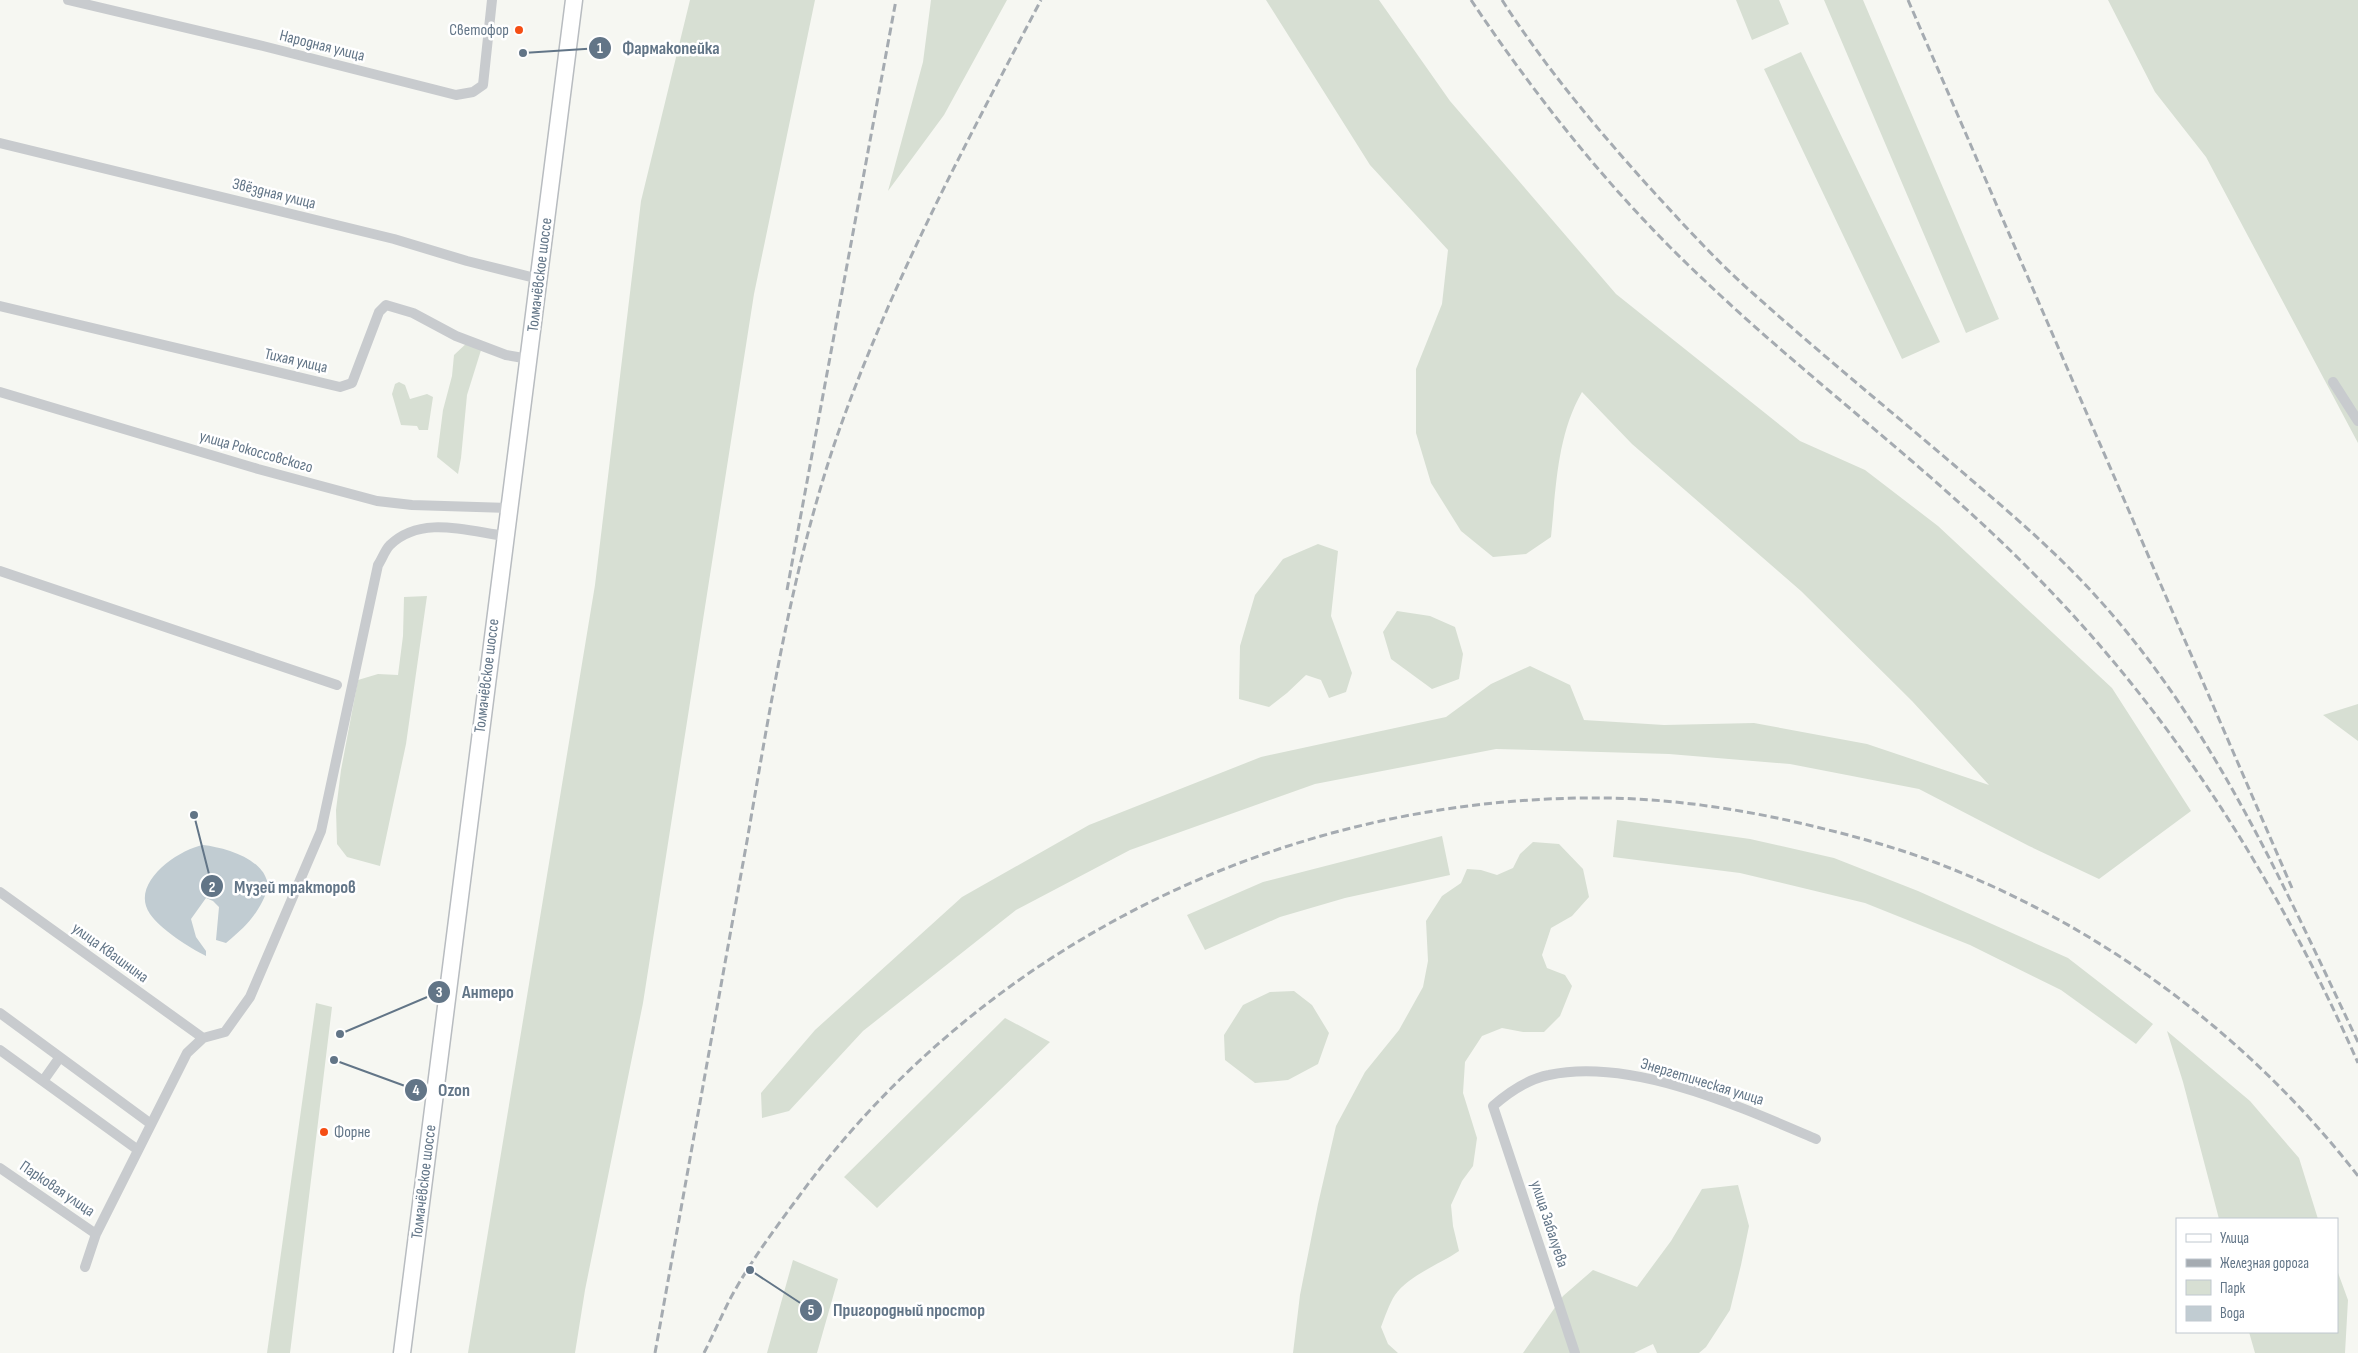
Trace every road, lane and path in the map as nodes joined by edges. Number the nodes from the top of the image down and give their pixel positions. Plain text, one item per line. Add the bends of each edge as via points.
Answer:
1 (68, 0) edge
2 (492, 0) edge
3 (574, 0) edge
4 (0, 143) edge
5 (539, 279) junction
6 (0, 306) edge
7 (529, 359) junction
8 (2334, 382) dead end
9 (0, 392) edge
10 (2358, 422) edge
11 (510, 508) junction
12 (505, 536) junction
13 (0, 571) edge
14 (337, 685) dead end
15 (0, 892) edge
16 (0, 1012) edge
17 (203, 1038) junction
18 (0, 1050) edge
19 (60, 1057) junction
20 (43, 1081) junction
21 (1493, 1106) joint
22 (151, 1124) junction
23 (1816, 1139) dead end
24 (138, 1150) junction
25 (1, 1172) edge
26 (96, 1234) junction
27 (85, 1267) dead end
28 (402, 1353) edge
29 (1575, 1353) edge

1 - 2 street, Народная улица via 456,95 473,92 483,85
3 - 5 main road, Толмачёвское шоссе
4 - 5 street, Звёздная улица via 394,239
5 - 7 main road, Толмачёвское шоссе
6 - 7 street, Тихая улица via 340,387 352,383 379,312 386,305 413,313 456,336 506,355
7 - 11 main road, Толмачёвское шоссе
8 - 10 street
9 - 11 street, улица Рокоссовского via 258,470 377,501
11 - 12 main road, Толмачёвское шоссе
12 - 17 street via 437,526 412,530 390,546 382,558 350,689 321,831 250,997 225,1032
12 - 28 main road, Толмачёвское шоссе
13 - 14 street
15 - 17 street, улица Квашнина
16 - 19 street
17 - 22 street via 186,1053
18 - 20 street
19 - 20 street
19 - 22 street
20 - 24 street
21 - 23 street, Энергетическая улица via 1513,1089 1548,1075 1592,1071 1641,1076 1742,1108
21 - 29 street, улица Забалуева
22 - 24 street
24 - 26 street
25 - 26 street, Парковая улица
26 - 27 street

